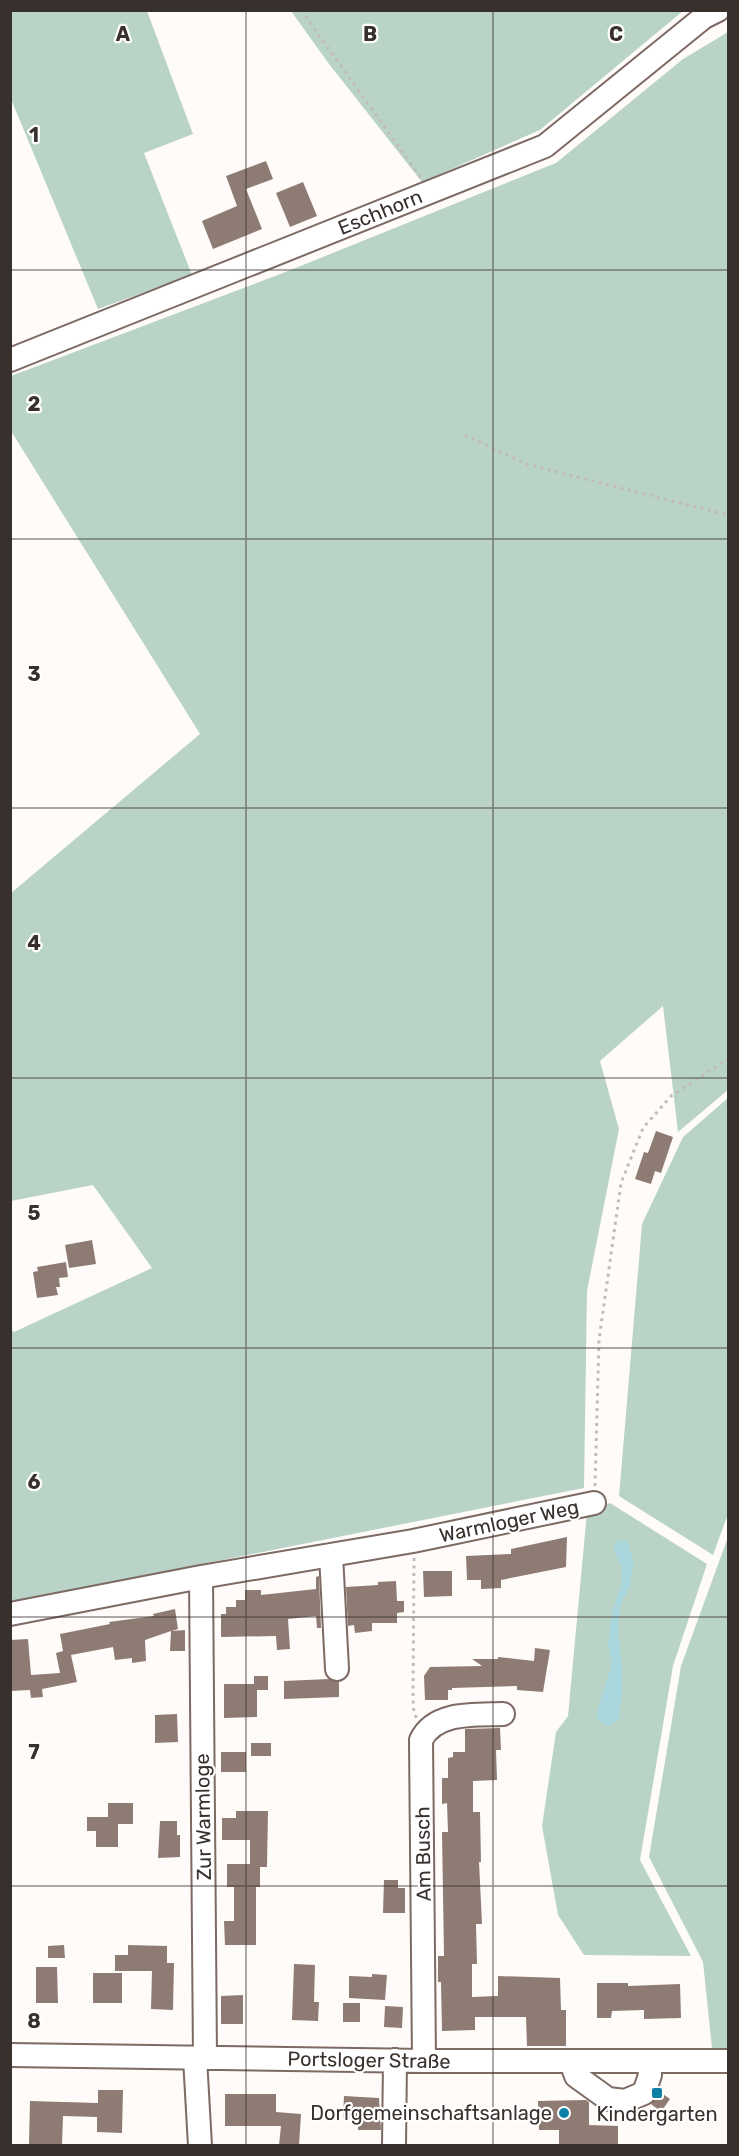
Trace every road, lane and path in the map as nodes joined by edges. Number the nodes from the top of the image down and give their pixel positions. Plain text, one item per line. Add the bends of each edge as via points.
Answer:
1 (301, 10) edge
2 (718, 10) edge
3 (431, 191) junction
4 (10, 360) edge
5 (465, 435) dead end
6 (729, 515) edge
7 (729, 1059) edge
8 (594, 1503) joint
9 (413, 1541) junction
10 (331, 1555) junction
11 (201, 1577) junction
12 (10, 1614) edge
13 (336, 1668) dead end
14 (503, 1714) dead end
15 (427, 1729) junction
16 (10, 2055) edge
17 (200, 2058) junction
18 (395, 2060) junction
19 (424, 2061) junction
20 (729, 2061) edge
21 (572, 2062) junction
22 (649, 2062) junction
23 (200, 2145) edge
24 (394, 2145) edge

1 - 3 path
2 - 3 street, Eschhorn via 704,17 545,146
3 - 4 street, Eschhorn
5 - 6 path via 526,464
7 - 8 path, Warmloger Weg via 671,1096 643,1128 621,1183 599,1340
8 - 9 street, Warmloger Weg
9 - 10 street, Warmloger Weg
9 - 15 path via 414,1714
10 - 11 street, Warmloger Weg
10 - 13 street
11 - 12 street, Warmloger Weg
11 - 17 street, Zur Warmloge
14 - 15 street via 454,1716
15 - 19 street, Am Busch via 422,1740
16 - 17 street, Portsloger Straße
17 - 18 street, Portsloger Straße
17 - 23 street, Zur Warmloge
18 - 19 street, Portsloger Straße
18 - 24 street
19 - 21 street, Portsloger Straße
20 - 22 street, Portsloger Straße
21 - 22 street, Portsloger Straße
21 - 22 street via 576,2076 592,2090 608,2099 625,2101 644,2093 650,2075

